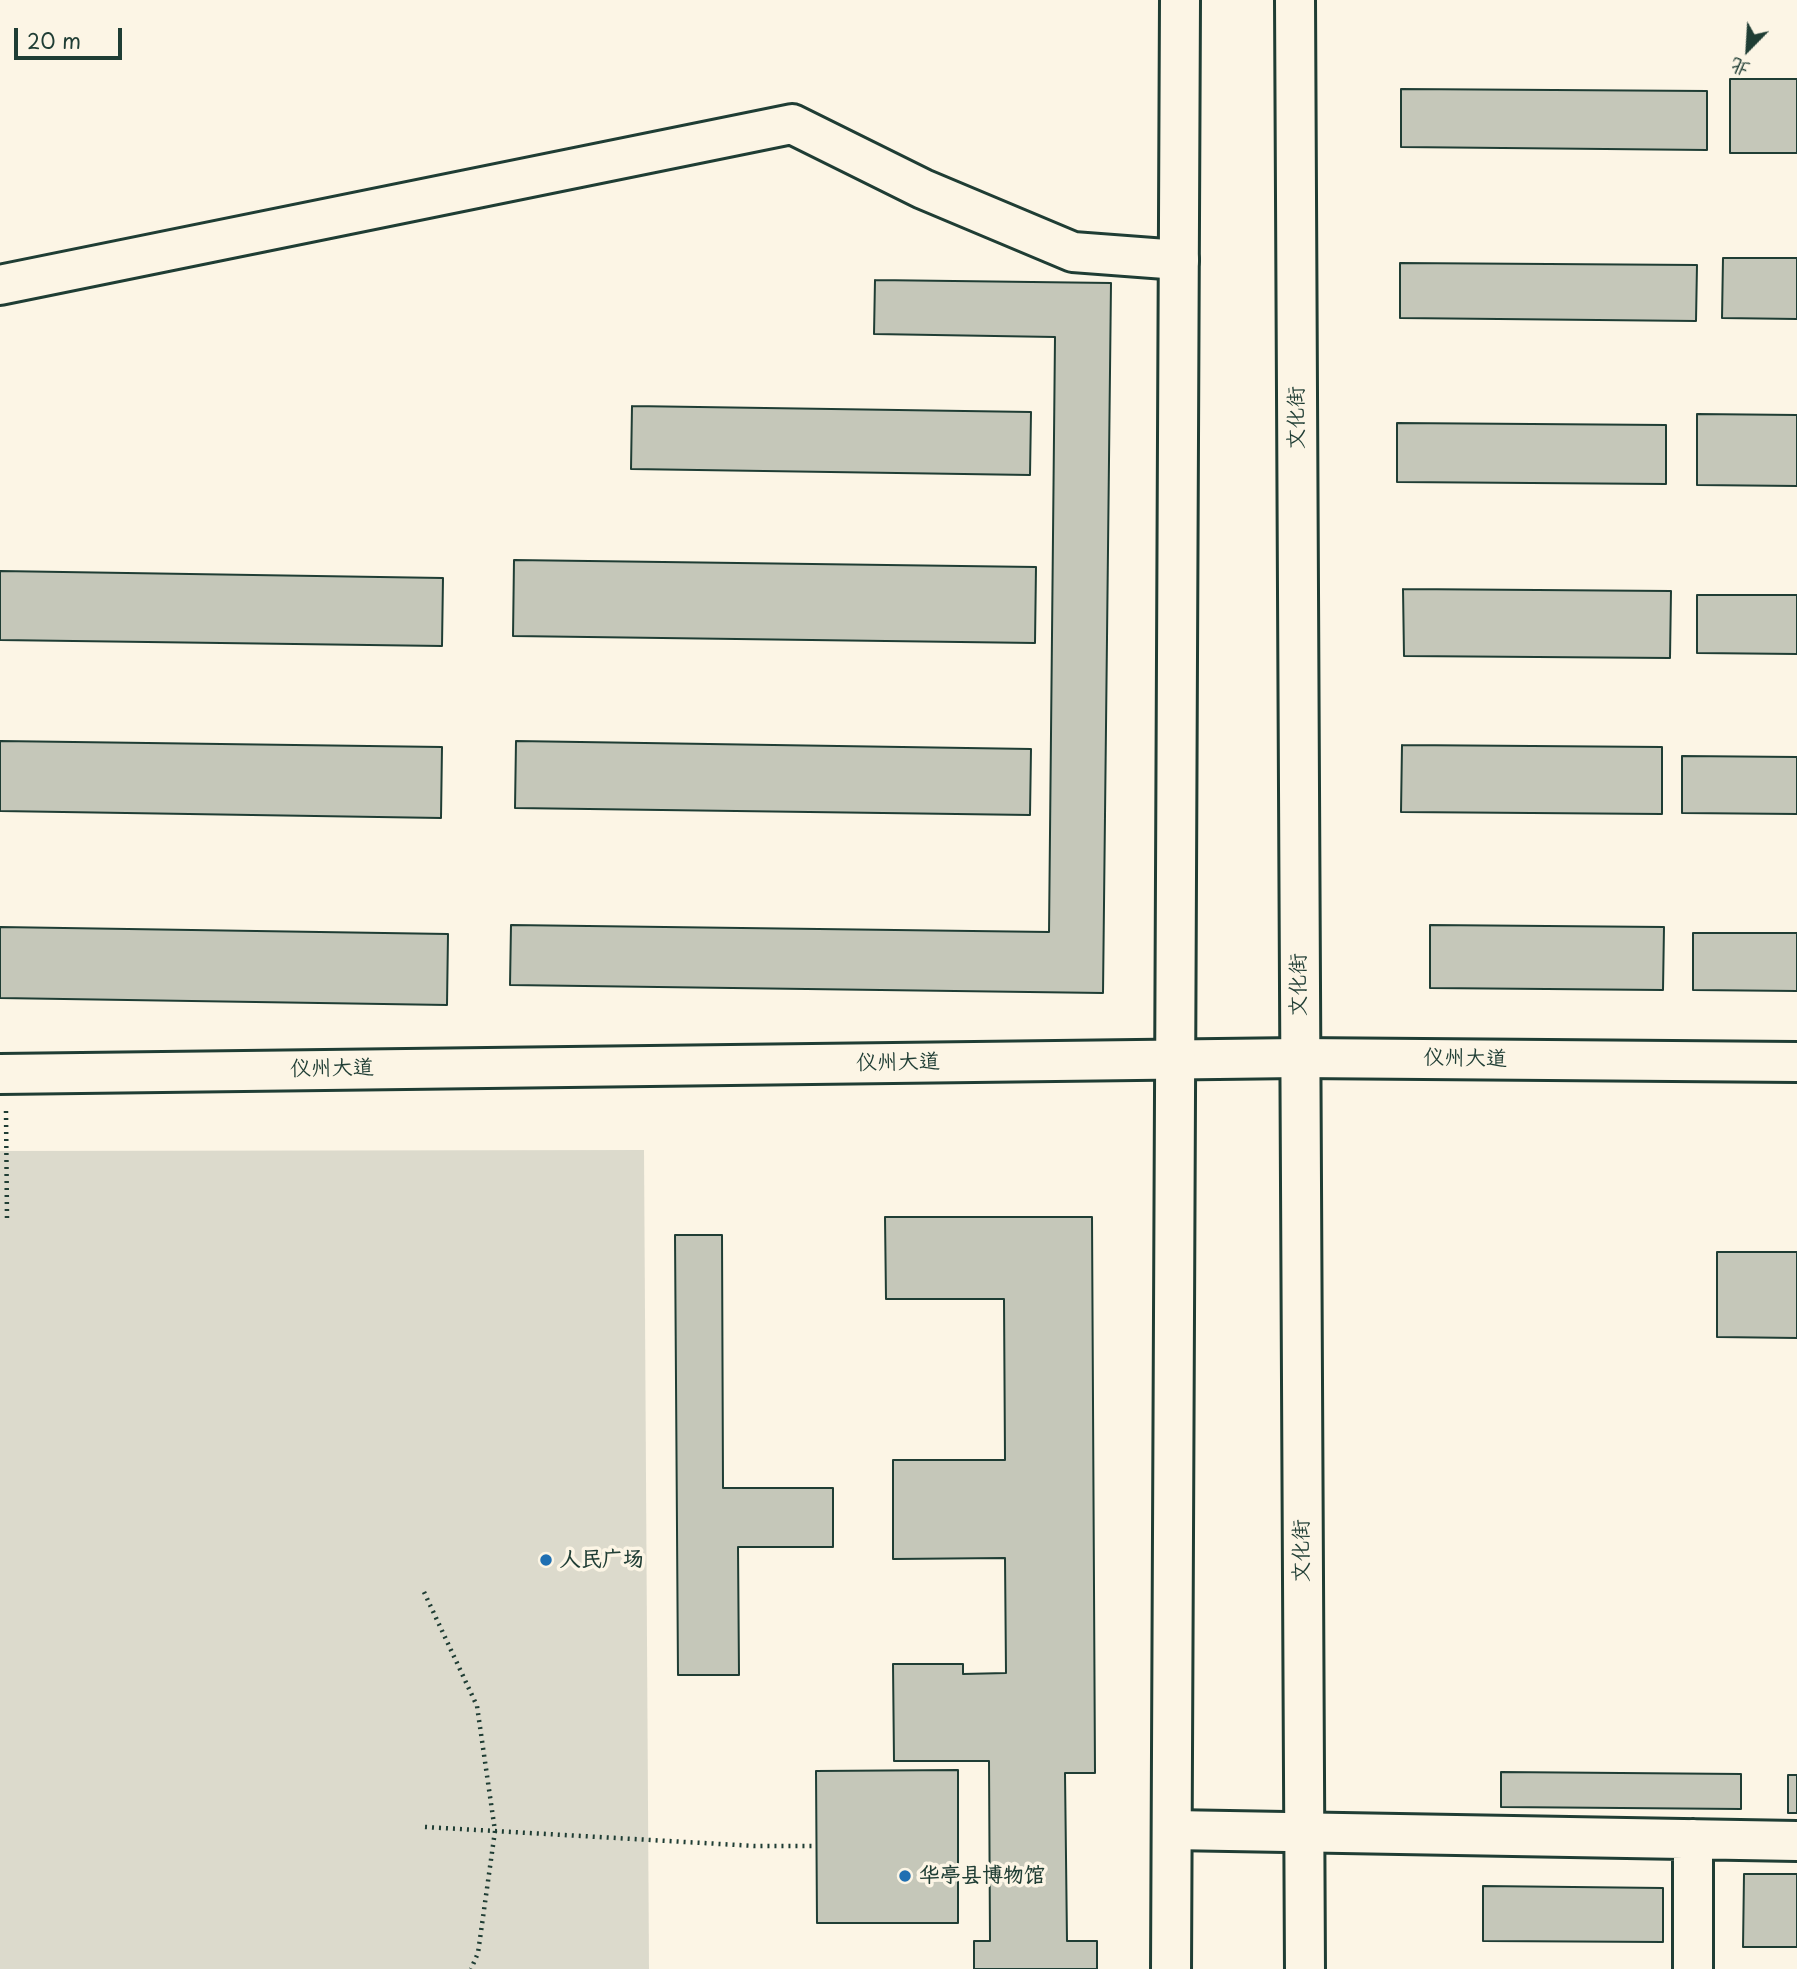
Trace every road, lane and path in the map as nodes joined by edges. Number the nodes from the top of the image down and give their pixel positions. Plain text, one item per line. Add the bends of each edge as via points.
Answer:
1 (1180, 0) edge
2 (1295, 0) edge
3 (1179, 260) junction
4 (0, 285) edge
5 (1299, 1058) junction
6 (1175, 1059) junction
7 (1797, 1062) edge
8 (3, 1073) edge
9 (7, 1219) dead end
10 (424, 1592) dead end
11 (425, 1827) dead end
12 (1172, 1830) junction
13 (495, 1831) junction
14 (1304, 1832) junction
15 (1693, 1839) junction
16 (1797, 1841) edge
17 (816, 1846) dead end
18 (471, 1969) edge
19 (1171, 1969) edge
20 (1305, 1969) edge
21 (1693, 1969) edge

1 - 3 main road
2 - 5 main road, 文化街
3 - 4 main road via 1073,252 923,189 792,124
3 - 6 main road
5 - 6 main road, 仪州大道
5 - 7 main road, 仪州大道
5 - 14 main road, 文化街
6 - 8 main road, 仪州大道
6 - 12 main road
8 - 9 path
10 - 13 path via 477,1706
11 - 13 path
12 - 14 main road
12 - 19 main road
13 - 17 path
13 - 18 path via 478,1953
14 - 15 main road
14 - 20 main road, 文化街
15 - 16 main road
15 - 21 main road

